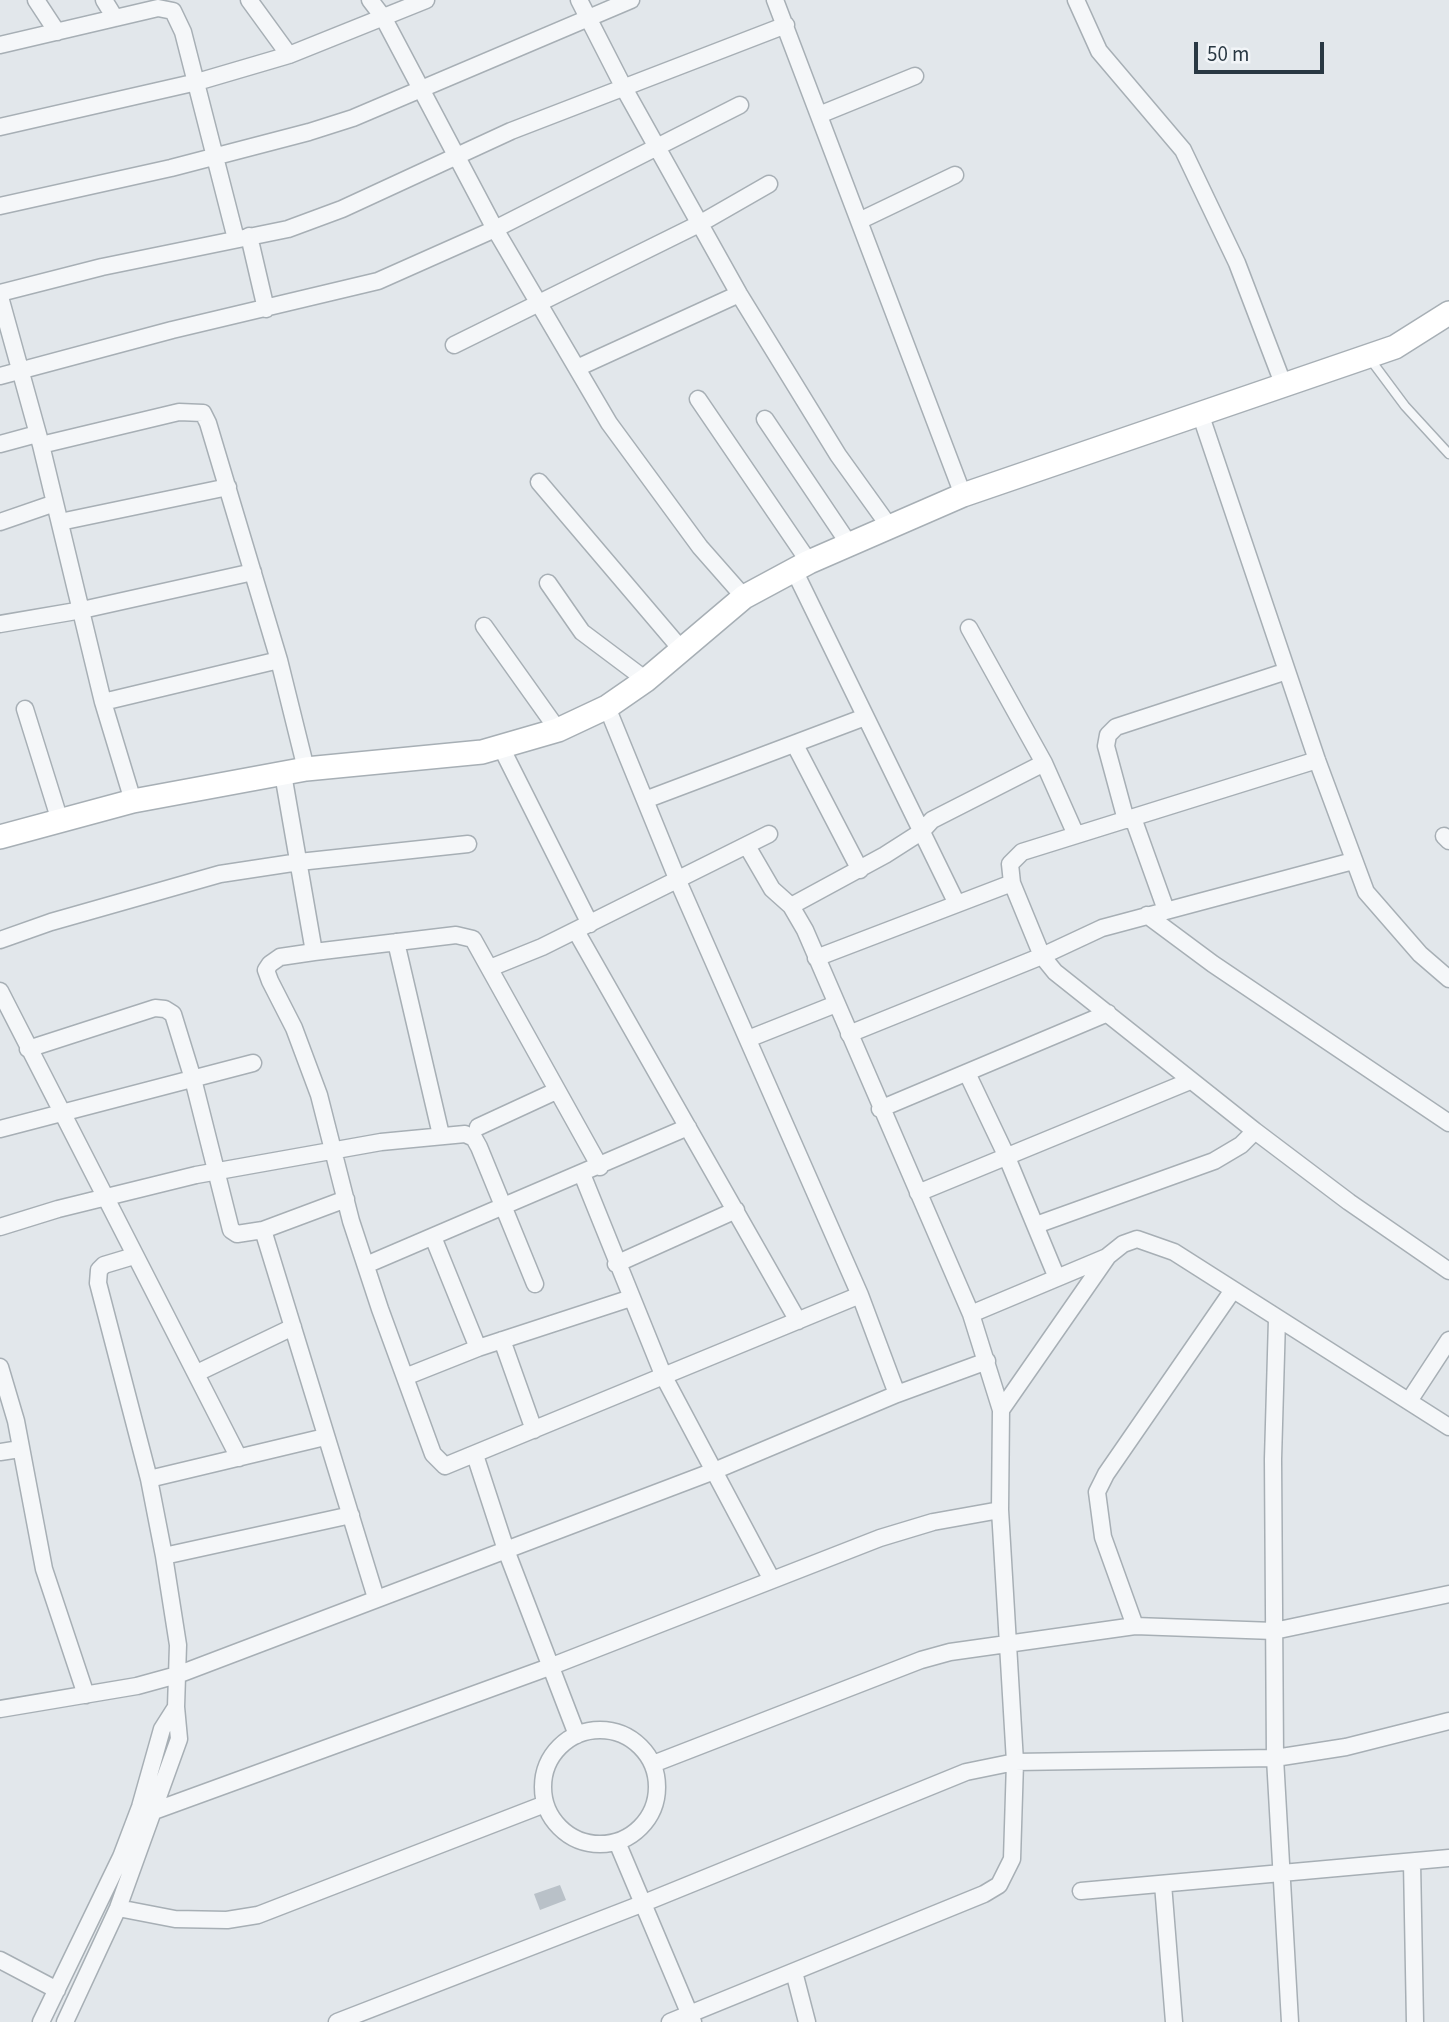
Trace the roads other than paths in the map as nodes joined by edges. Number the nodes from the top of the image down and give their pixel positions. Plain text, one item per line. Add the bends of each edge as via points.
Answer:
1 (36, 0) edge
2 (104, 0) edge
3 (249, 0) edge
4 (370, 0) edge
5 (426, 0) edge
6 (579, 0) edge
7 (631, 0) edge
8 (775, 0) edge
9 (1076, 0) edge
10 (383, 17) junction
11 (587, 17) junction
12 (115, 18) junction
13 (786, 25) junction
14 (57, 32) junction
15 (0, 45) edge
16 (289, 55) junction
17 (915, 76) dead end
18 (197, 82) junction
19 (421, 87) junction
20 (625, 90) junction
21 (740, 105) dead end
22 (819, 116) junction
23 (0, 127) edge
24 (659, 146) junction
25 (213, 157) junction
26 (457, 157) junction
27 (955, 175) dead end
28 (769, 184) dead end
29 (0, 206) edge
30 (859, 221) junction
31 (701, 223) junction
32 (495, 229) junction
33 (243, 238) junction
34 (739, 294) junction
35 (0, 295) edge
36 (538, 305) junction
37 (266, 309) junction
38 (1449, 313) edge
39 (454, 345) dead end
40 (1368, 357) junction
41 (577, 368) junction
42 (18, 371) junction
43 (0, 376) edge
44 (1284, 386) junction
45 (698, 399) dead end
46 (1201, 416) junction
47 (765, 419) dead end
48 (39, 439) junction
49 (0, 444) edge
50 (1449, 454) edge
51 (539, 482) dead end
52 (228, 487) junction
53 (963, 495) junction
54 (55, 503) junction
55 (0, 522) edge
56 (60, 523) junction
57 (889, 526) junction
58 (849, 544) junction
59 (802, 566) junction
60 (253, 572) junction
61 (548, 583) dead end
62 (744, 597) junction
63 (82, 610) junction
64 (0, 624) edge
65 (484, 626) dead end
66 (969, 628) dead end
67 (681, 649) junction
68 (279, 660) junction
69 (1287, 671) junction
70 (646, 680) junction
71 (103, 702) junction
72 (607, 707) junction
73 (25, 709) dead end
74 (864, 717) junction
75 (558, 730) junction
76 (795, 745) junction
77 (500, 747) junction
78 (1317, 760) junction
79 (1044, 763) junction
80 (306, 769) junction
81 (283, 774) junction
82 (645, 800) junction
83 (133, 801) junction
84 (1130, 819) junction
85 (60, 821) junction
86 (921, 832) junction
87 (769, 834) dead end
88 (1076, 835) junction
89 (0, 837) edge
90 (468, 844) dead end
91 (747, 846) junction
92 (1353, 861) junction
93 (299, 862) junction
94 (860, 870) junction
95 (678, 881) junction
96 (1012, 883) junction
97 (957, 904) junction
98 (791, 906) junction
99 (1166, 910) junction
100 (1147, 915) junction
101 (583, 927) junction
102 (0, 940) edge
103 (396, 942) junction
104 (314, 952) junction
105 (1042, 956) junction
106 (816, 958) junction
107 (490, 968) junction
108 (1449, 979) edge
109 (0, 991) edge
110 (836, 1004) junction
111 (1108, 1013) junction
112 (849, 1034) junction
113 (748, 1039) junction
114 (28, 1049) junction
115 (253, 1063) dead end
116 (967, 1073) junction
117 (193, 1079) junction
118 (1190, 1081) junction
119 (555, 1091) junction
120 (880, 1109) junction
121 (61, 1112) junction
122 (1449, 1123) edge
123 (478, 1127) dead end
124 (688, 1127) junction
125 (0, 1129) edge
126 (1255, 1131) junction
127 (441, 1135) junction
128 (335, 1149) junction
129 (1006, 1155) junction
130 (600, 1167) junction
131 (216, 1172) junction
132 (582, 1174) junction
133 (918, 1193) junction
134 (106, 1197) junction
135 (346, 1199) junction
136 (501, 1205) junction
137 (736, 1210) junction
138 (1036, 1225) junction
139 (0, 1227) edge
140 (262, 1230) junction
141 (433, 1237) junction
142 (134, 1256) junction
143 (1108, 1256) junction
144 (616, 1264) junction
145 (366, 1265) junction
146 (1449, 1271) edge
147 (1057, 1279) junction
148 (535, 1283) dead end
149 (1233, 1290) junction
150 (860, 1295) junction
151 (631, 1298) junction
152 (971, 1314) junction
153 (1277, 1319) junction
154 (798, 1321) junction
155 (293, 1327) junction
156 (1449, 1339) edge
157 (502, 1340) junction
158 (478, 1348) junction
159 (987, 1361) junction
160 (0, 1367) edge
161 (197, 1373) junction
162 (405, 1377) junction
163 (664, 1377) junction
164 (897, 1394) junction
165 (1409, 1401) junction
166 (1001, 1410) junction
167 (1449, 1427) edge
168 (534, 1430) junction
169 (325, 1437) junction
170 (20, 1449) junction
171 (0, 1452) edge
172 (475, 1455) junction
173 (239, 1458) junction
174 (714, 1471) junction
175 (149, 1479) junction
176 (1000, 1510) junction
177 (351, 1515) junction
178 (506, 1550) junction
179 (164, 1556) junction
180 (772, 1580) junction
181 (1449, 1594) edge
182 (376, 1598) junction
183 (1135, 1626) junction
184 (1274, 1630) junction
185 (1010, 1645) junction
186 (552, 1666) junction
187 (177, 1675) junction
188 (86, 1695) junction
189 (176, 1707) junction
190 (0, 1709) edge
191 (1449, 1721) edge
192 (577, 1735) junction
193 (1275, 1758) junction
194 (1015, 1762) junction
195 (653, 1764) junction
196 (545, 1804) junction
197 (155, 1811) junction
198 (617, 1842) junction
199 (1449, 1858) edge
200 (1412, 1862) junction
201 (1282, 1875) junction
202 (1163, 1884) junction
203 (1082, 1891) dead end
204 (644, 1903) junction
205 (118, 1909) junction
206 (0, 1959) edge
207 (794, 1972) junction
208 (57, 1990) junction
209 (692, 2018) edge
210 (41, 2022) edge
211 (65, 2022) edge
212 (337, 2022) edge
213 (670, 2022) edge
214 (807, 2022) edge
215 (1174, 2022) edge
216 (1290, 2022) edge
217 (1415, 2022) edge

1 - 14 street
2 - 12 street
3 - 16 street
4 - 10 street
5 - 10 street
6 - 11 street
7 - 11 street
8 - 13 street
9 - 44 street via 1099,51 1183,150 1237,263
10 - 16 street
10 - 19 street
11 - 19 street
11 - 20 street
12 - 14 street
12 - 18 street via 158,8 173,11
13 - 20 street
13 - 22 street
14 - 15 street
16 - 18 street
17 - 22 street
18 - 23 street
18 - 25 street
19 - 25 street via 353,118
19 - 26 street
20 - 24 street
20 - 26 street via 511,131
21 - 24 street
22 - 30 street
24 - 31 street
24 - 32 street
25 - 29 street
25 - 33 street
26 - 32 street
26 - 33 street via 342,209 288,229
27 - 30 street
28 - 31 street
30 - 53 street
31 - 34 street
31 - 36 street
32 - 36 street
32 - 37 street via 378,281
33 - 35 street
33 - 37 street
34 - 41 street
34 - 57 street via 838,455
35 - 42 street
36 - 39 street
36 - 41 street
37 - 42 street
38 - 40 main road via 1395,347
40 - 44 main road
40 - 50 lane
41 - 62 street via 640,468
42 - 43 street
42 - 48 street
44 - 46 main road
45 - 59 street
46 - 53 main road
46 - 69 street
47 - 58 street
48 - 49 street
48 - 52 street via 195,411 208,423
48 - 54 street
51 - 67 street
52 - 56 street
52 - 60 street
53 - 57 main road
54 - 55 street
54 - 56 street
56 - 63 street
57 - 58 main road
58 - 59 main road
59 - 62 main road
59 - 74 street
60 - 63 street
60 - 68 street
61 - 70 street via 582,632
62 - 67 main road
63 - 64 street
63 - 71 street
65 - 75 street
66 - 79 street
67 - 70 main road
68 - 71 street
68 - 80 street
69 - 78 street
69 - 84 street via 1128,722 1108,735 1111,766
70 - 72 main road
71 - 83 street
72 - 75 main road
72 - 82 street
73 - 85 street
74 - 76 street
74 - 86 street
75 - 77 main road
76 - 82 street
76 - 94 street
77 - 80 main road
77 - 101 street
78 - 84 street
78 - 92 street
79 - 86 street via 932,820
79 - 88 street
80 - 81 main road
81 - 83 main road
81 - 93 street
82 - 95 street
83 - 85 main road
84 - 88 street
84 - 99 street
85 - 89 main road
86 - 94 street
86 - 97 street
87 - 91 street
88 - 96 street via 1015,857 1010,864
90 - 93 street
91 - 95 street
91 - 98 street via 772,889
92 - 99 street
92 - 108 street via 1367,892 1390,922
93 - 102 street via 207,877
93 - 104 street
94 - 98 street
95 - 101 street
95 - 113 street
96 - 97 street
96 - 105 street
97 - 106 street
98 - 106 street
99 - 100 street
100 - 105 street via 1102,928
100 - 122 street
101 - 107 street
101 - 124 street
103 - 104 street
103 - 107 street via 466,936 473,939
103 - 127 street
104 - 128 street via 280,957 266,970 306,1057
105 - 111 street
105 - 112 street
106 - 110 street
107 - 119 street
109 - 114 street
110 - 112 street
110 - 113 street
111 - 116 street
111 - 118 street
112 - 120 street
113 - 150 street
114 - 117 street via 165,1009 173,1014
114 - 121 street
115 - 117 street
116 - 120 street
116 - 129 street
117 - 121 street
117 - 131 street
118 - 126 street
118 - 129 street
119 - 123 street
119 - 130 street
120 - 133 street
121 - 125 street
121 - 134 street
124 - 130 street
124 - 137 street
126 - 138 street via 1214,1161
126 - 146 street
127 - 128 street
127 - 136 street via 474,1138
128 - 131 street
128 - 135 street
129 - 133 street
129 - 138 street
130 - 132 street
131 - 134 street
131 - 140 street via 231,1230 237,1234
132 - 136 street
132 - 144 street
133 - 152 street
134 - 139 street
134 - 142 street
135 - 140 street
135 - 145 street
136 - 141 street
136 - 148 street
137 - 144 street
137 - 154 street
138 - 147 street
140 - 155 street
141 - 145 street
141 - 158 street
142 - 161 street
142 - 175 street via 104,1265 98,1283
143 - 147 street
143 - 149 street via 1137,1239 1150,1242
143 - 166 street
144 - 151 street
145 - 162 street
147 - 152 street
149 - 153 street
149 - 183 street via 1097,1492 1103,1537
150 - 154 street
150 - 164 street
151 - 157 street
151 - 163 street
152 - 159 street
153 - 165 street
153 - 184 street
154 - 163 street
155 - 161 street
155 - 169 street
156 - 165 street
157 - 158 street
157 - 168 street
158 - 162 street
159 - 164 street
159 - 166 street
160 - 170 street
161 - 173 street
162 - 172 street via 438,1461 451,1465
163 - 168 street
163 - 174 street
164 - 174 street
165 - 167 street
166 - 176 street
168 - 172 street
169 - 173 street
169 - 177 street
170 - 171 street
170 - 188 street via 44,1569
172 - 178 street
173 - 175 street
174 - 178 street
174 - 180 street
175 - 179 street
176 - 180 street via 933,1522 880,1538
176 - 185 street
177 - 179 street
177 - 182 street
178 - 182 street
178 - 186 street
179 - 187 street via 178,1645
180 - 186 street
181 - 184 street
182 - 187 street
183 - 184 street
183 - 185 street
184 - 193 street
185 - 194 street
185 - 195 street via 921,1660
186 - 192 street
186 - 197 street
187 - 188 street
187 - 189 street
188 - 190 street
189 - 197 street via 179,1739
189 - 208 street via 162,1729 121,1857
191 - 193 street via 1346,1747
192 - 195 street via 594,1730 629,1737
192 - 196 street via 552,1756 545,1771
193 - 194 street
193 - 201 street
194 - 204 street via 966,1772 916,1790
194 - 207 street via 1012,1859 999,1885
195 - 198 street via 658,1783 648,1820 635,1834
196 - 198 street via 553,1820 574,1838 599,1845
196 - 205 street via 258,1915 227,1920 175,1919
197 - 205 street
198 - 204 street
199 - 200 street
200 - 201 street
200 - 217 street
201 - 202 street
201 - 216 street
202 - 203 street
202 - 215 street
204 - 209 street
204 - 212 street
205 - 211 street
206 - 208 street
207 - 209 street
207 - 214 street
208 - 210 street
209 - 213 street

